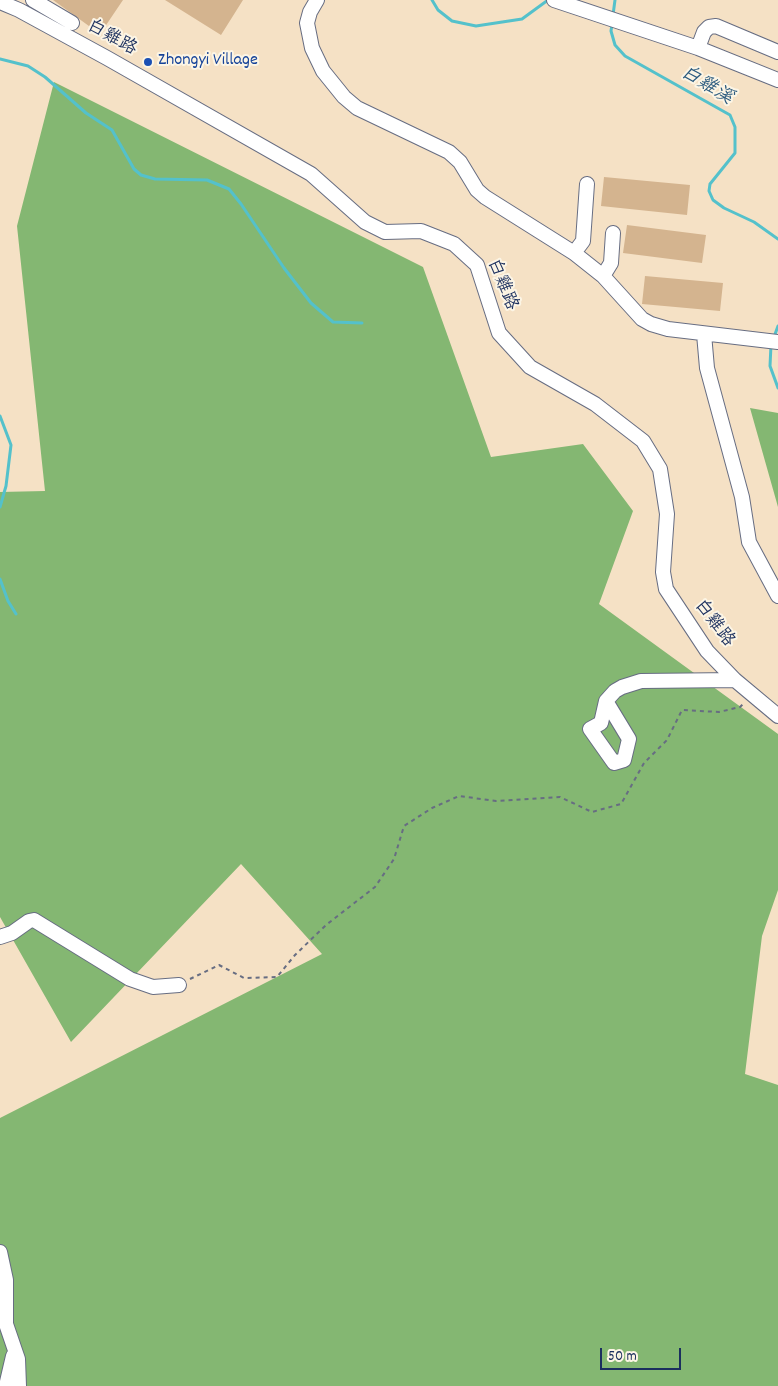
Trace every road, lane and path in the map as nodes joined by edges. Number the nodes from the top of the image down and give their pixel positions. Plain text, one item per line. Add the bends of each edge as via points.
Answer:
1 (33, 0) edge
2 (317, 0) edge
3 (554, 0) edge
4 (0, 2) edge
5 (72, 24) dead end
6 (698, 48) junction
7 (778, 52) edge
8 (778, 80) edge
9 (587, 184) dead end
10 (613, 233) dead end
11 (574, 253) junction
12 (603, 276) junction
13 (704, 334) junction
14 (778, 342) edge
15 (778, 596) edge
16 (735, 680) junction
17 (753, 694) junction
18 (606, 701) dead end
19 (778, 716) edge
20 (0, 937) edge
21 (179, 985) joint
22 (0, 1252) edge
23 (14, 1351) junction
24 (6, 1386) edge
25 (18, 1386) edge

1 - 5 street
2 - 11 street via 310,12 308,34 323,70 344,97 369,116 449,152 485,197
3 - 6 street
4 - 16 street, 白雞路 via 91,49 311,174 366,222 385,232 421,231 454,244 477,265 499,333 530,367 595,404 643,441 660,469 667,514 663,572 666,589 707,651
6 - 7 street via 704,32 716,26
6 - 8 street
9 - 11 street via 583,241
10 - 12 street via 611,263
11 - 12 street
12 - 13 street via 646,322 659,328
13 - 14 street
13 - 15 street via 709,377 742,497 749,542
16 - 17 street, 白雞路
16 - 18 street via 641,681 622,687
17 - 19 street, 白雞路
17 - 21 path via 740,706 719,712 682,710 667,740 644,763 621,804 592,812 560,796 496,801 458,796 432,808 404,826 394,859 375,887 326,925 276,978 244,978 219,965
20 - 21 street via 34,920 130,979 154,987
22 - 23 street via 6,1280 6,1324
23 - 24 street
23 - 25 street via 18,1359

